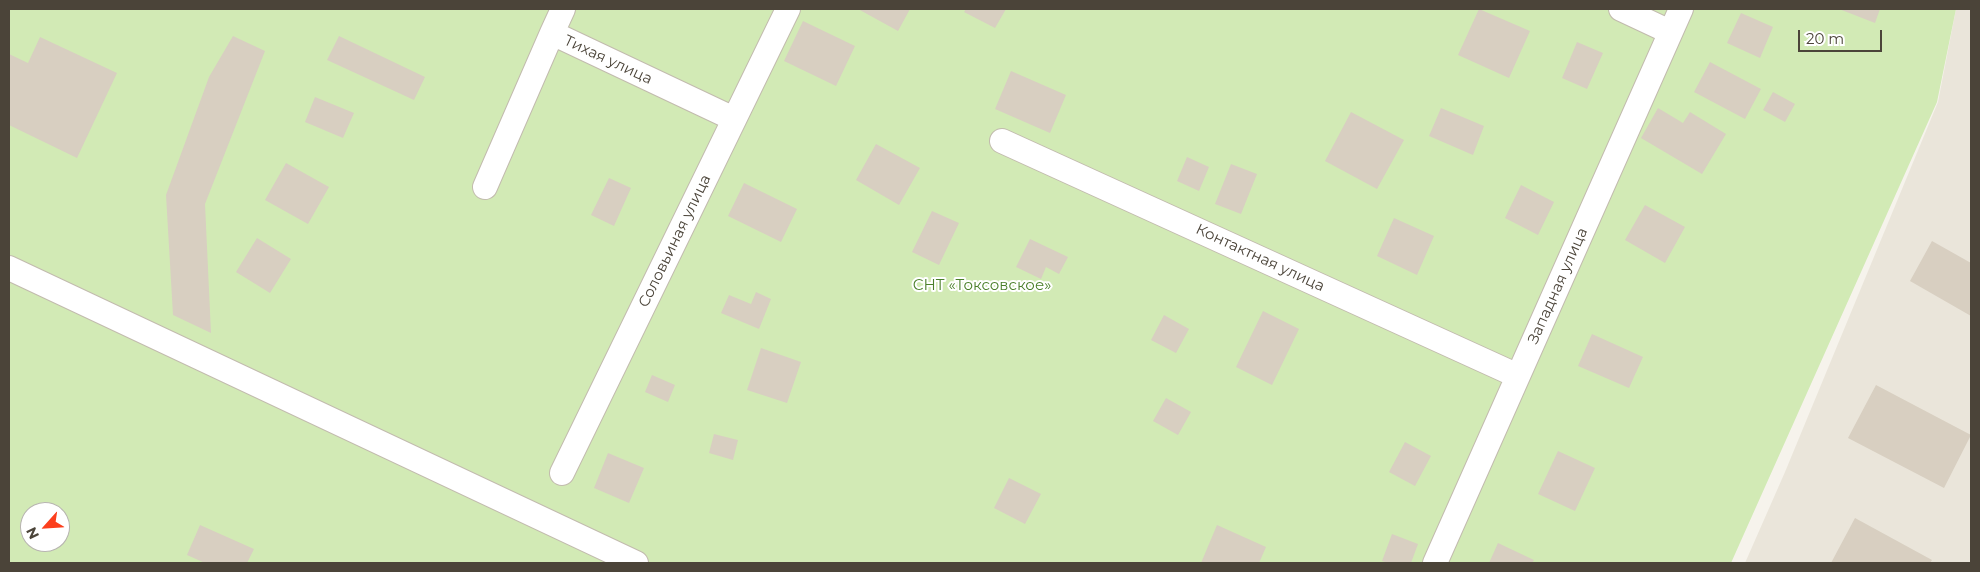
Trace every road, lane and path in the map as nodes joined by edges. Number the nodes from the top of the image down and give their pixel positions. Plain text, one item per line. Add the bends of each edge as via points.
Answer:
1 (563, 9) edge
2 (788, 9) edge
3 (1620, 9) edge
4 (1681, 9) edge
5 (1670, 32) junction
6 (552, 33) junction
7 (734, 119) junction
8 (1002, 141) dead end
9 (485, 187) dead end
10 (9, 268) edge
11 (1518, 376) junction
12 (562, 473) dead end
13 (636, 563) edge
14 (1434, 563) edge

1 - 6 street
2 - 7 street, Соловьиная улица
3 - 5 street
4 - 5 street, Западная улица
5 - 11 street, Западная улица
6 - 7 street, Тихая улица
6 - 9 street, Тихая улица
7 - 12 street, Соловьиная улица
8 - 11 street, Контактная улица
10 - 13 street
11 - 14 street, Западная улица

